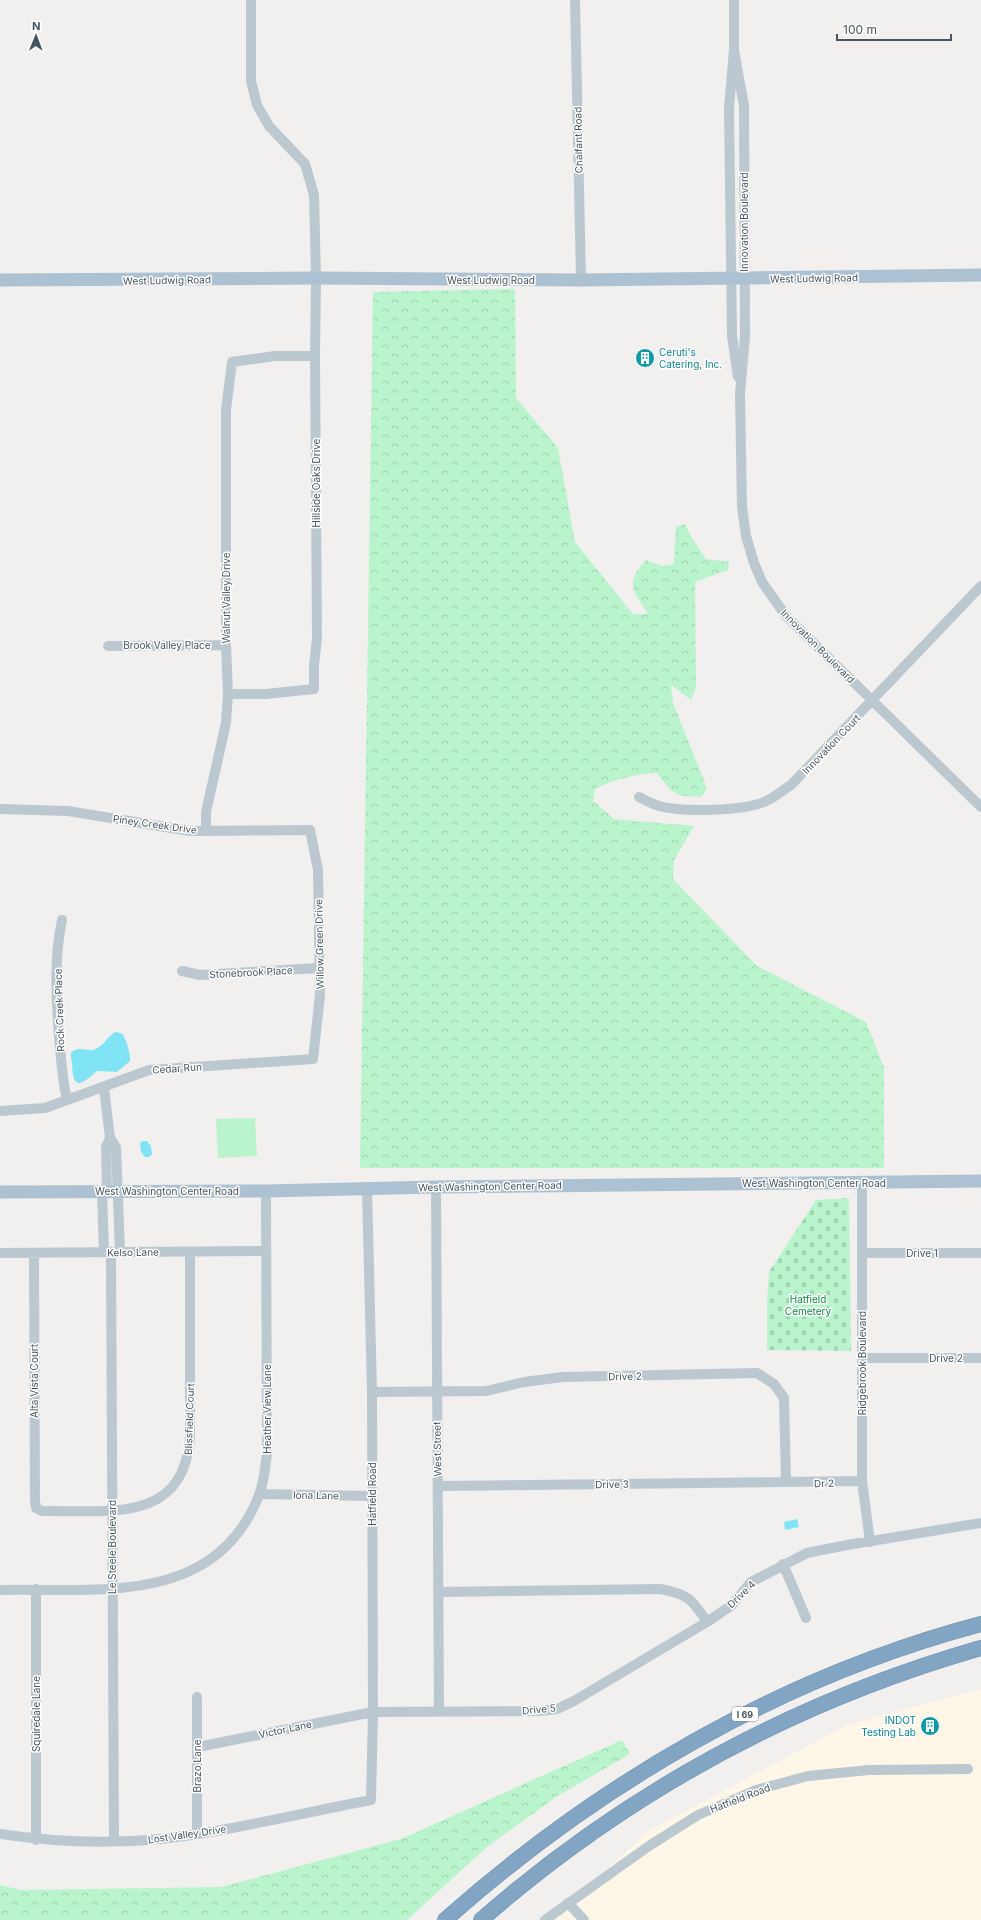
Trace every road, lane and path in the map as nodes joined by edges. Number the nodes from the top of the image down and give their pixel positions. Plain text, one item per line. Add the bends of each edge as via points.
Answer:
1 (250, 0) edge
2 (575, 0) edge
3 (734, 0) edge
4 (734, 50) junction
5 (981, 274) edge
6 (316, 278) junction
7 (731, 279) junction
8 (744, 279) junction
9 (0, 280) edge
10 (581, 280) junction
11 (315, 356) junction
12 (740, 394) junction
13 (981, 586) edge
14 (226, 645) junction
15 (108, 646) dead end
16 (228, 694) junction
17 (873, 700) junction
18 (639, 797) dead end
19 (981, 807) edge
20 (0, 810) edge
21 (310, 830) joint
22 (206, 831) junction
23 (62, 920) dead end
24 (320, 968) junction
25 (182, 971) dead end
26 (313, 1059) joint
27 (104, 1088) junction
28 (67, 1100) junction
29 (0, 1111) edge
30 (981, 1181) edge
31 (862, 1183) junction
32 (436, 1187) junction
33 (367, 1188) junction
34 (109, 1191) junction
35 (266, 1191) junction
36 (0, 1192) edge
37 (265, 1251) junction
38 (112, 1252) junction
39 (190, 1252) junction
40 (0, 1253) edge
41 (34, 1253) junction
42 (862, 1253) junction
43 (981, 1253) edge
44 (862, 1358) junction
45 (981, 1358) edge
46 (436, 1391) junction
47 (372, 1392) junction
48 (862, 1481) junction
49 (786, 1482) junction
50 (438, 1486) junction
51 (260, 1494) junction
52 (372, 1496) junction
53 (36, 1508) joint
54 (112, 1510) junction
55 (981, 1523) edge
56 (870, 1542) junction
57 (784, 1564) junction
58 (36, 1589) junction
59 (113, 1589) junction
60 (0, 1590) edge
61 (438, 1592) junction
62 (806, 1618) dead end
63 (707, 1622) junction
64 (981, 1624) edge
65 (981, 1648) edge
66 (197, 1697) dead end
67 (439, 1711) junction
68 (372, 1712) junction
69 (198, 1747) junction
70 (968, 1769) dead end
71 (371, 1800) joint
72 (0, 1834) edge
73 (197, 1834) junction
74 (36, 1840) junction
75 (114, 1841) junction
76 (568, 1903) junction
77 (444, 1920) edge
78 (481, 1920) edge
79 (545, 1920) edge
80 (584, 1920) edge

1 - 6 street, Hillside Oaks Drive via 251,81 257,105 269,126 305,164 314,195
2 - 10 street, Chalfant Road
3 - 4 street, Innovation Boulevard
4 - 7 street, Innovation Boulevard via 729,108
4 - 8 street, Innovation Boulevard via 744,106
5 - 8 main road, West Ludwig Road
6 - 9 main road, West Ludwig Road
6 - 10 main road, West Ludwig Road
6 - 11 street, Hillside Oaks Drive
7 - 8 main road, West Ludwig Road
7 - 10 main road, West Ludwig Road
7 - 12 street, Innovation Boulevard via 732,336
8 - 12 street, Innovation Boulevard via 745,336
11 - 14 street, Walnut Valley Drive via 275,356 232,362 226,410
11 - 16 street, Hillside Oaks Drive via 317,638 314,689 266,694
12 - 17 street, Innovation Boulevard via 742,507 746,536 754,564 762,582 786,616
13 - 17 street, Innovation Court
14 - 15 street, Brook Valley Place
14 - 16 street, Walnut Valley Drive
16 - 22 street, Walnut Valley Drive via 226,723 206,812
17 - 18 street, Innovation Court via 791,785 768,801 728,809 677,809 658,806
17 - 19 street, Innovation Boulevard
20 - 22 street, Piney Creek Drive via 68,811
21 - 22 street, Piney Creek Drive
21 - 24 street, Willow Green Drive via 318,870
23 - 28 street, Rock Creek Place via 58,940 56,997
24 - 25 street, Stonebrook Place via 200,975
24 - 26 street, Willow Green Drive via 320,995
26 - 27 street, Cedar Run via 150,1070
27 - 28 street, Cedar Run
27 - 34 street via 110,1138 106,1147
28 - 29 street, Cedar Run via 44,1108
30 - 31 main road, West Washington Center Road
31 - 32 main road, West Washington Center Road
31 - 42 street, Ridgebrook Boulevard
32 - 33 main road, West Washington Center Road
32 - 46 street, West Street
33 - 35 main road, West Washington Center Road
33 - 47 street, Hatfield Road
34 - 35 main road, West Washington Center Road
34 - 36 main road, West Washington Center Road
34 - 38 street, Le Steele Boulevard
34 - 38 street, Le Steele Boulevard
35 - 37 street, Heather View Lane
37 - 39 street, Kelso Lane
37 - 51 street, Heather View Lane via 268,1454
38 - 39 street, Kelso Lane
38 - 41 street, Kelso Lane
38 - 54 street, Le Steele Boulevard
39 - 54 street, Blissfield Court via 189,1457 172,1489 157,1501 135,1508
40 - 41 street, Kelso Lane
41 - 53 street, Alta Vista Court
42 - 43 street, Drive 1
42 - 44 street, Ridgebrook Boulevard
44 - 45 street, Drive 2
44 - 48 street, Ridgebrook Boulevard
46 - 47 street, Drive 2
46 - 49 street, Drive 2 via 486,1391 524,1382 563,1377 757,1373 774,1384 784,1398
46 - 50 street, West Street
47 - 52 street, Hatfield Road
48 - 49 street, Dr 2
48 - 56 street, Ridgebrook Boulevard
49 - 50 street, Drive 3
50 - 61 street, West Street
51 - 52 street, Iona Lane
51 - 59 street, Heather View Lane via 237,1536 206,1564 180,1576 144,1586
52 - 68 street, Hatfield Road
53 - 54 street, Blissfield Court via 42,1511
54 - 59 street, Le Steele Boulevard
55 - 56 street, Drive 4
56 - 57 street, Drive 4 via 807,1553
57 - 62 street
57 - 63 street, Drive 4 via 751,1582 732,1604
58 - 59 street, Heather View Lane
58 - 60 street, Heather View Lane
58 - 74 street, Squiredale Lane
59 - 75 street, Le Steele Boulevard
61 - 63 street via 660,1589 678,1592 693,1601
61 - 67 street, West Street
63 - 67 street, Drive 5 via 574,1701 557,1708 540,1711
64 - 77 highway, I 69 via 939,1635 827,1677 718,1727 653,1765 548,1834
65 - 78 highway, I 69 via 887,1678 828,1701 724,1751 669,1781 606,1822
66 - 69 street, Brazo Lane
67 - 68 street, Drive 5
68 - 69 street, Victor Lane
68 - 71 street, Hatfield Road
69 - 73 street, Brazo Lane
70 - 76 street, Hatfield Road via 869,1770 816,1775 756,1790 698,1814
71 - 73 street, Lost Valley Drive
72 - 74 street, Lost Valley Drive
73 - 75 street, Lost Valley Drive
74 - 75 street, Lost Valley Drive
76 - 79 street, Hatfield Road
76 - 80 street

